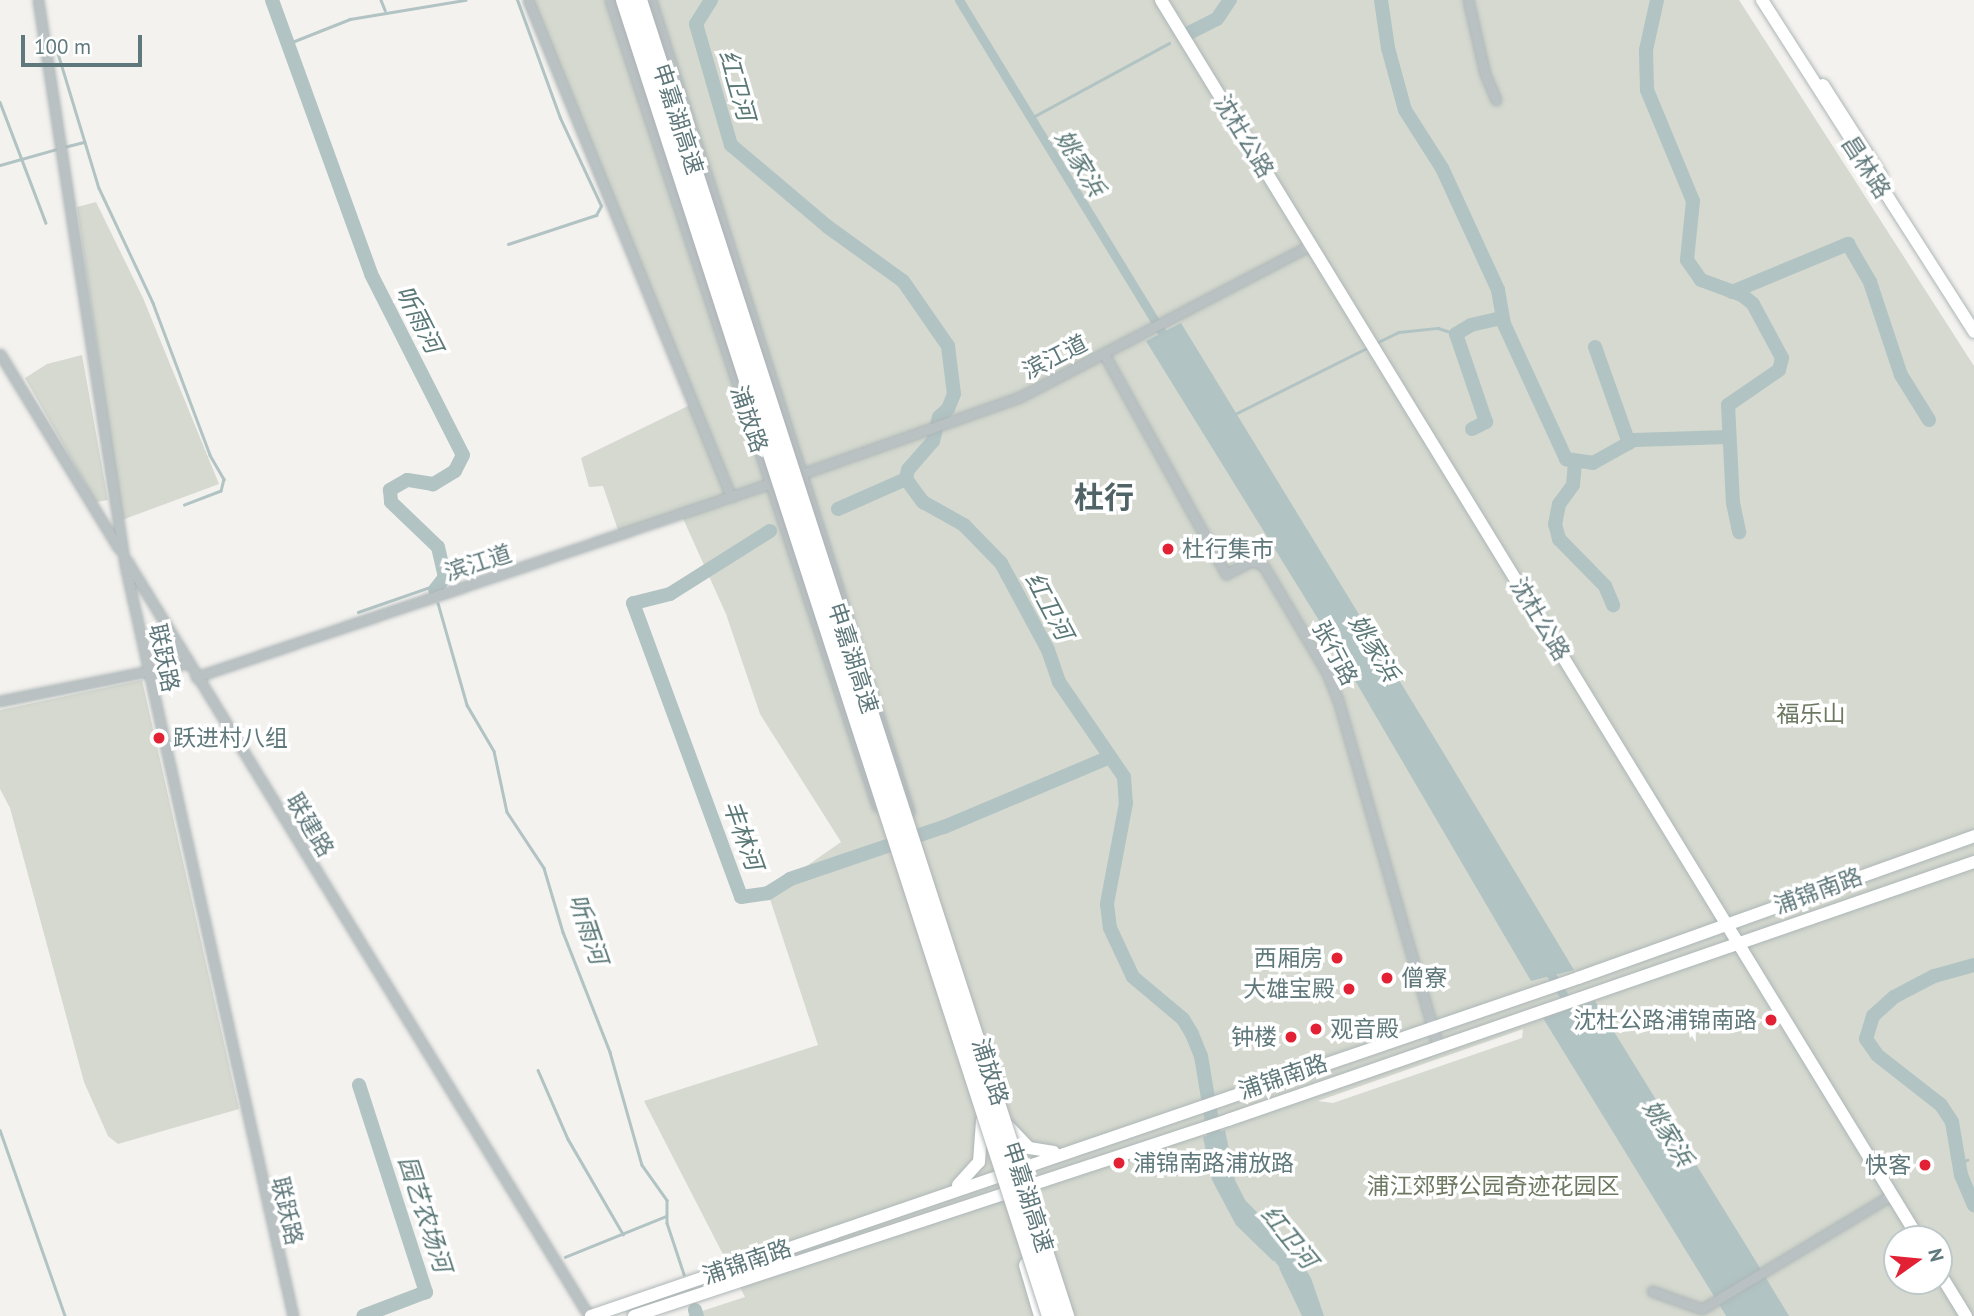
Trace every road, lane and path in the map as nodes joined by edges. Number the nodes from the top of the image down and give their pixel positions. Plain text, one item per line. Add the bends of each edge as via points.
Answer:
1 (38, 0) edge
2 (528, 0) edge
3 (610, 0) edge
4 (622, 0) edge
5 (640, 0) edge
6 (651, 0) edge
7 (1161, 0) edge
8 (1468, 0) edge
9 (1762, 0) edge
10 (1768, 0) edge
11 (1496, 100) dead end
12 (1311, 245) junction
13 (1974, 320) edge
14 (1974, 332) edge
15 (0, 354) edge
16 (1104, 354) junction
17 (804, 473) junction
18 (771, 483) junction
19 (731, 497) junction
20 (123, 555) junction
21 (188, 663) junction
22 (148, 672) junction
23 (196, 677) junction
24 (0, 702) edge
25 (912, 831) junction
26 (1974, 836) edge
27 (894, 839) junction
28 (1974, 862) edge
29 (1727, 925) junction
30 (1738, 943) junction
31 (1432, 1026) junction
32 (1438, 1047) junction
33 (982, 1121) junction
34 (1008, 1126) junction
35 (1062, 1152) junction
36 (1021, 1166) junction
37 (998, 1174) junction
38 (1028, 1184) junction
39 (950, 1191) junction
40 (1004, 1192) junction
41 (1892, 1195) junction
42 (1910, 1225) edge
43 (1652, 1291) dead end
44 (1953, 1295) edge
45 (293, 1316) edge
46 (590, 1316) edge
47 (634, 1316) edge
48 (1041, 1316) edge
49 (1050, 1316) edge
50 (1066, 1316) edge
51 (1072, 1316) edge
52 (1966, 1316) edge

1 - 20 street, 联跃路
2 - 19 street
3 - 18 street, 浦放路
4 - 27 main road, 浦放路, bridge
4 - 49 highway, 申嘉湖高速, bridge
5 - 25 main road, 浦放路, bridge
5 - 50 highway, 申嘉湖高速, bridge
6 - 17 street, 浦放路
7 - 12 main road, 沈杜公路
8 - 11 street via 1481,62
9 - 14 main road, 昌林路
10 - 13 main road, 昌林路
12 - 16 street, 滨江道
12 - 29 main road, 沈杜公路
15 - 20 street, 联建路
16 - 17 street, 滨江道 via 1020,397
16 - 31 street, 张行路 via 1226,574 1251,561 1263,565 1326,673 1338,700
17 - 25 street, 浦放路 via 906,794
18 - 19 street, 滨江道
18 - 27 street, 浦放路 via 860,760
19 - 23 street, 滨江道
20 - 21 street, 联建路
20 - 22 street, 联跃路
21 - 22 street
21 - 23 street, 联建路
22 - 24 street
22 - 45 street, 联跃路
23 - 46 street, 联建路
25 - 34 main road, 浦放路, bridge
26 - 29 main road, 浦锦南路
27 - 33 main road, 浦放路, bridge
28 - 30 main road, 浦锦南路
29 - 30 main road, 沈杜公路
29 - 31 main road, 浦锦南路
30 - 32 main road, 浦锦南路
30 - 41 main road, 沈杜公路
31 - 32 street, 张行路
31 - 35 main road, 浦锦南路
32 - 38 main road, 浦锦南路
33 - 37 main road, 浦放路
33 - 39 main road via 979,1162
34 - 35 main road via 1029,1148
34 - 36 main road, 浦放路
35 - 36 main road, 浦锦南路
36 - 37 main road, 浦锦南路
36 - 38 main road, 浦放路
37 - 39 main road, 浦锦南路
37 - 40 main road, 浦放路
38 - 40 main road, 浦锦南路
38 - 51 main road, 浦放路
39 - 46 main road, 浦锦南路
40 - 47 main road, 浦锦南路
40 - 48 main road, 浦放路
41 - 42 main road, 沈杜公路
41 - 43 street via 1702,1309
44 - 52 main road

